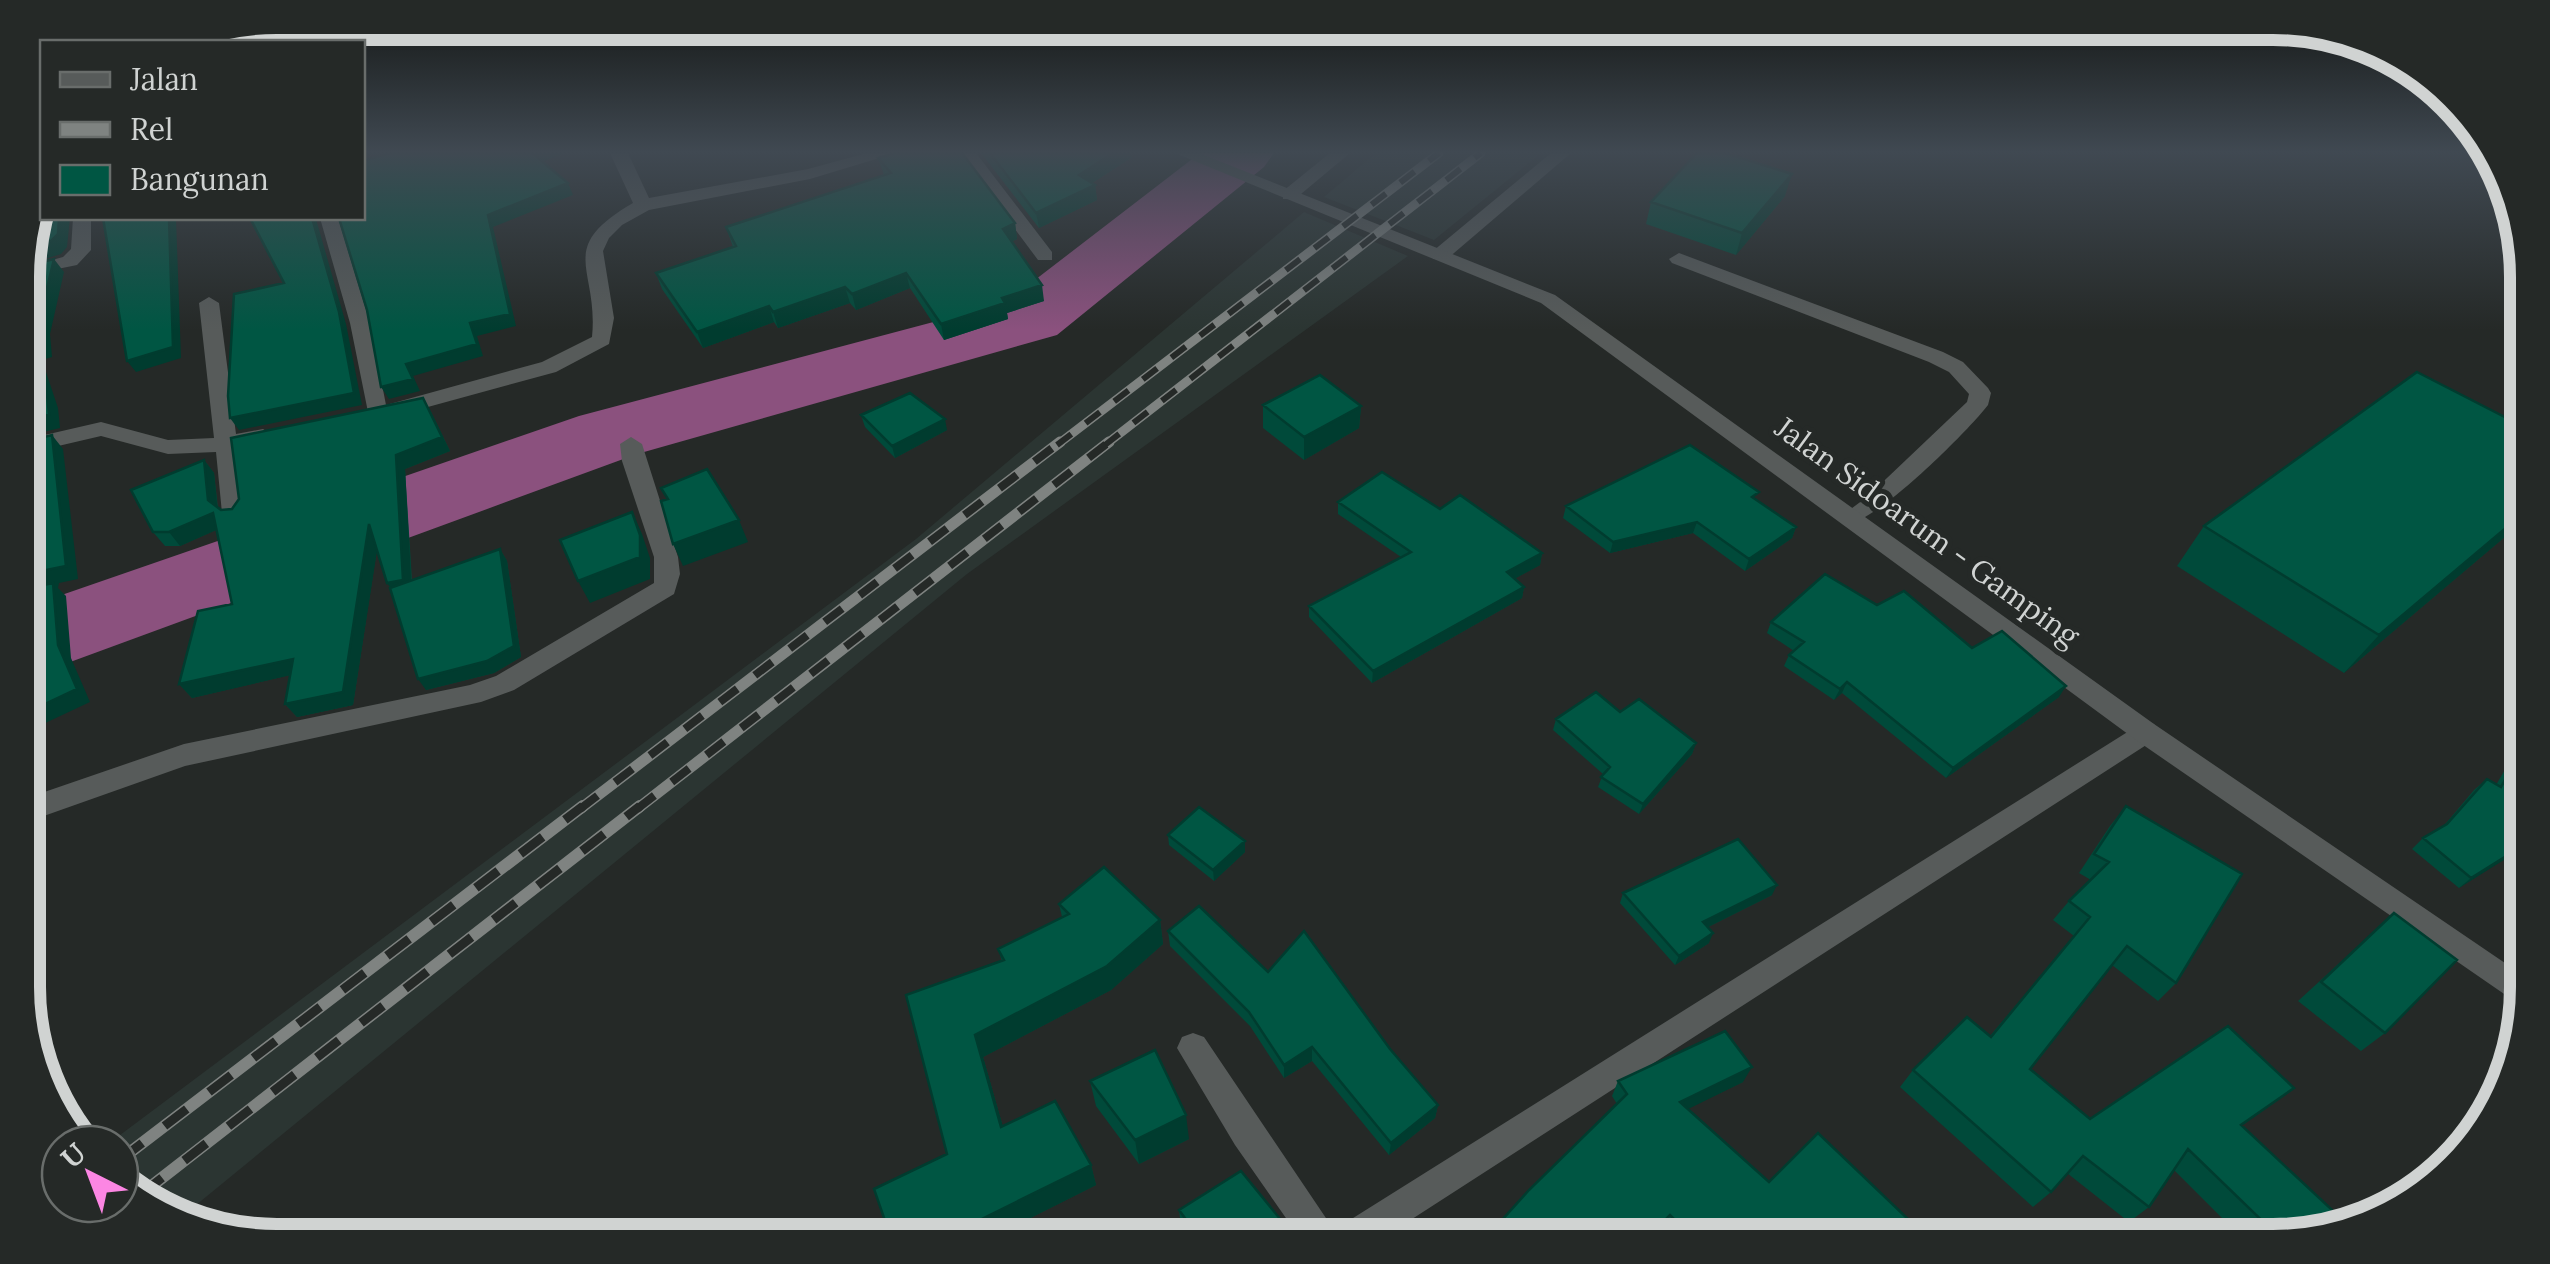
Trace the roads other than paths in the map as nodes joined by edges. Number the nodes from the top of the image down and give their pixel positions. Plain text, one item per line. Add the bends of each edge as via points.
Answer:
1 (630, 212) edge
2 (1012, 212) edge
3 (1334, 212) edge
4 (1492, 212) edge
5 (82, 220) edge
6 (330, 220) edge
7 (1045, 256) dead end
8 (1440, 256) junction
9 (1679, 259) dead end
10 (41, 268) edge
11 (209, 302) dead end
12 (283, 432) edge
13 (41, 443) edge
14 (226, 444) junction
15 (631, 444) dead end
16 (234, 513) edge
17 (1852, 517) junction
18 (2145, 732) junction
19 (40, 805) edge
20 (2510, 983) edge
21 (1193, 1048) dead end
22 (1310, 1223) edge
23 (1375, 1223) edge

1 - 6 street via 596,241 591,264 606,324 602,340 549,367 368,414 360,323
2 - 7 street
3 - 8 street, Jalan Sidoarum - Gamping
4 - 8 street
5 - 10 street via 81,250
8 - 17 street, Jalan Sidoarum - Gamping via 1548,299
9 - 17 street via 1936,357 1980,394 1977,405
11 - 14 street
12 - 14 street
13 - 14 street via 101,430 168,447
14 - 16 street
15 - 19 street via 670,566 665,588 517,677 472,696 184,755
17 - 18 street, Jalan Sidoarum - Gamping
18 - 20 street, Jalan Sidoarum - Gamping
18 - 23 street
21 - 22 street

